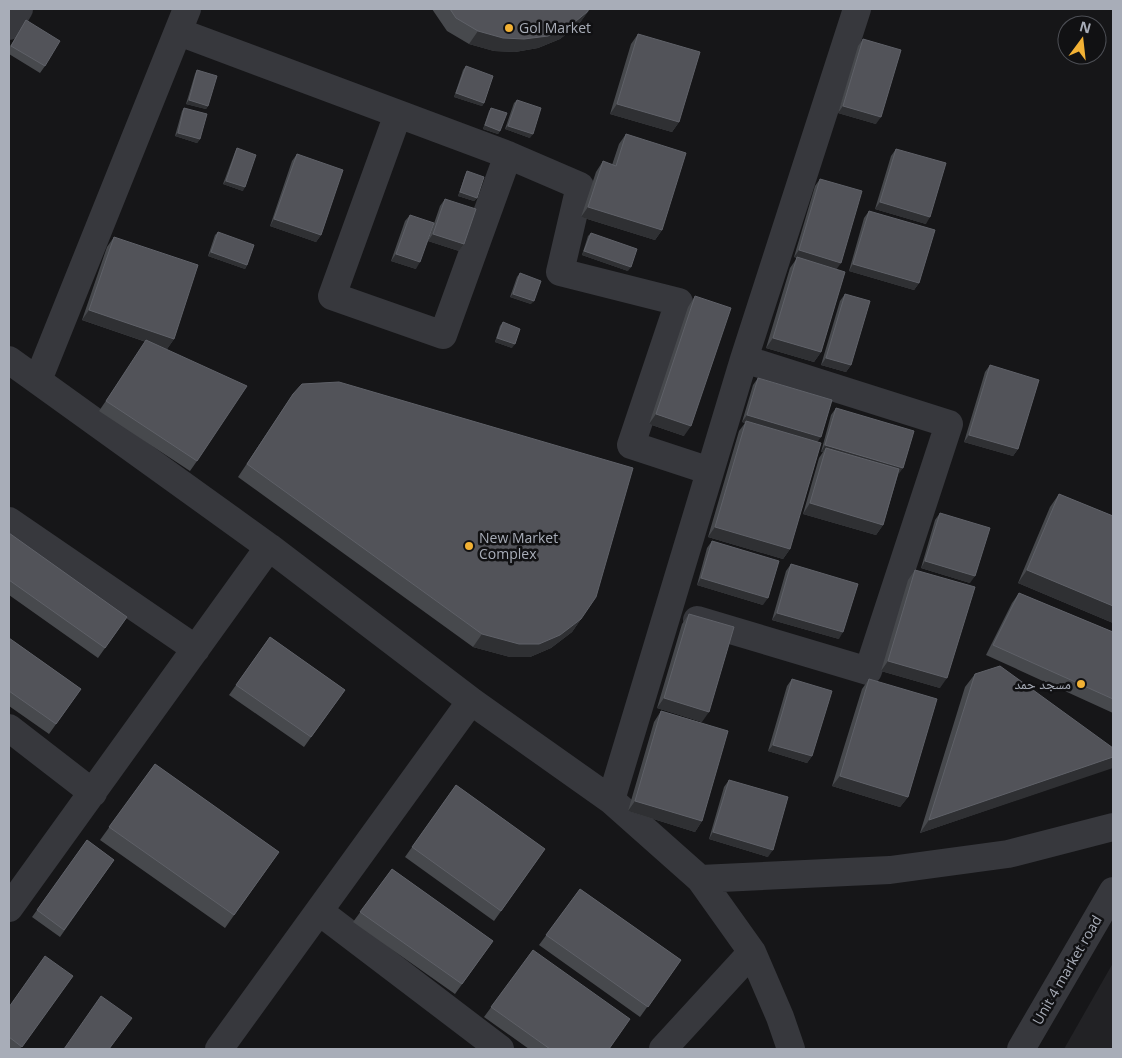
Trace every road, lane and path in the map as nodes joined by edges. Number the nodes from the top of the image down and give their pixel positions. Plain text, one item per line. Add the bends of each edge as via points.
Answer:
1 (19, 9) edge
2 (857, 9) edge
3 (183, 20) edge
4 (9, 26) edge
5 (398, 114) junction
6 (508, 155) junction
7 (744, 359) junction
8 (9, 360) edge
9 (38, 380) junction
10 (710, 471) junction
11 (9, 521) edge
12 (269, 548) junction
13 (669, 611) junction
14 (196, 649) junction
15 (472, 701) junction
16 (9, 728) edge
17 (93, 793) junction
18 (611, 800) junction
19 (1113, 827) edge
20 (700, 879) junction
21 (1113, 891) edge
22 (9, 908) edge
23 (320, 912) junction
24 (752, 952) junction
25 (221, 1049) edge
26 (500, 1049) edge
27 (663, 1049) edge
28 (790, 1049) edge
29 (1022, 1049) edge

1 - 4 street
2 - 7 street
3 - 5 street
3 - 9 street
5 - 6 street
5 - 6 street via 332,296 443,335
6 - 10 street via 580,186 560,272 679,302 631,445
7 - 10 street
7 - 13 street via 949,424 868,671
8 - 9 street
9 - 12 street
10 - 13 street
11 - 14 street
12 - 14 street
12 - 15 street
13 - 18 street
14 - 17 street
15 - 18 street
15 - 23 street
16 - 17 street
17 - 22 street
18 - 20 street
19 - 20 street via 1008,854 890,870
20 - 24 street
21 - 29 street, Unit 4 market road
23 - 25 street
23 - 26 street
24 - 27 street
24 - 28 street

